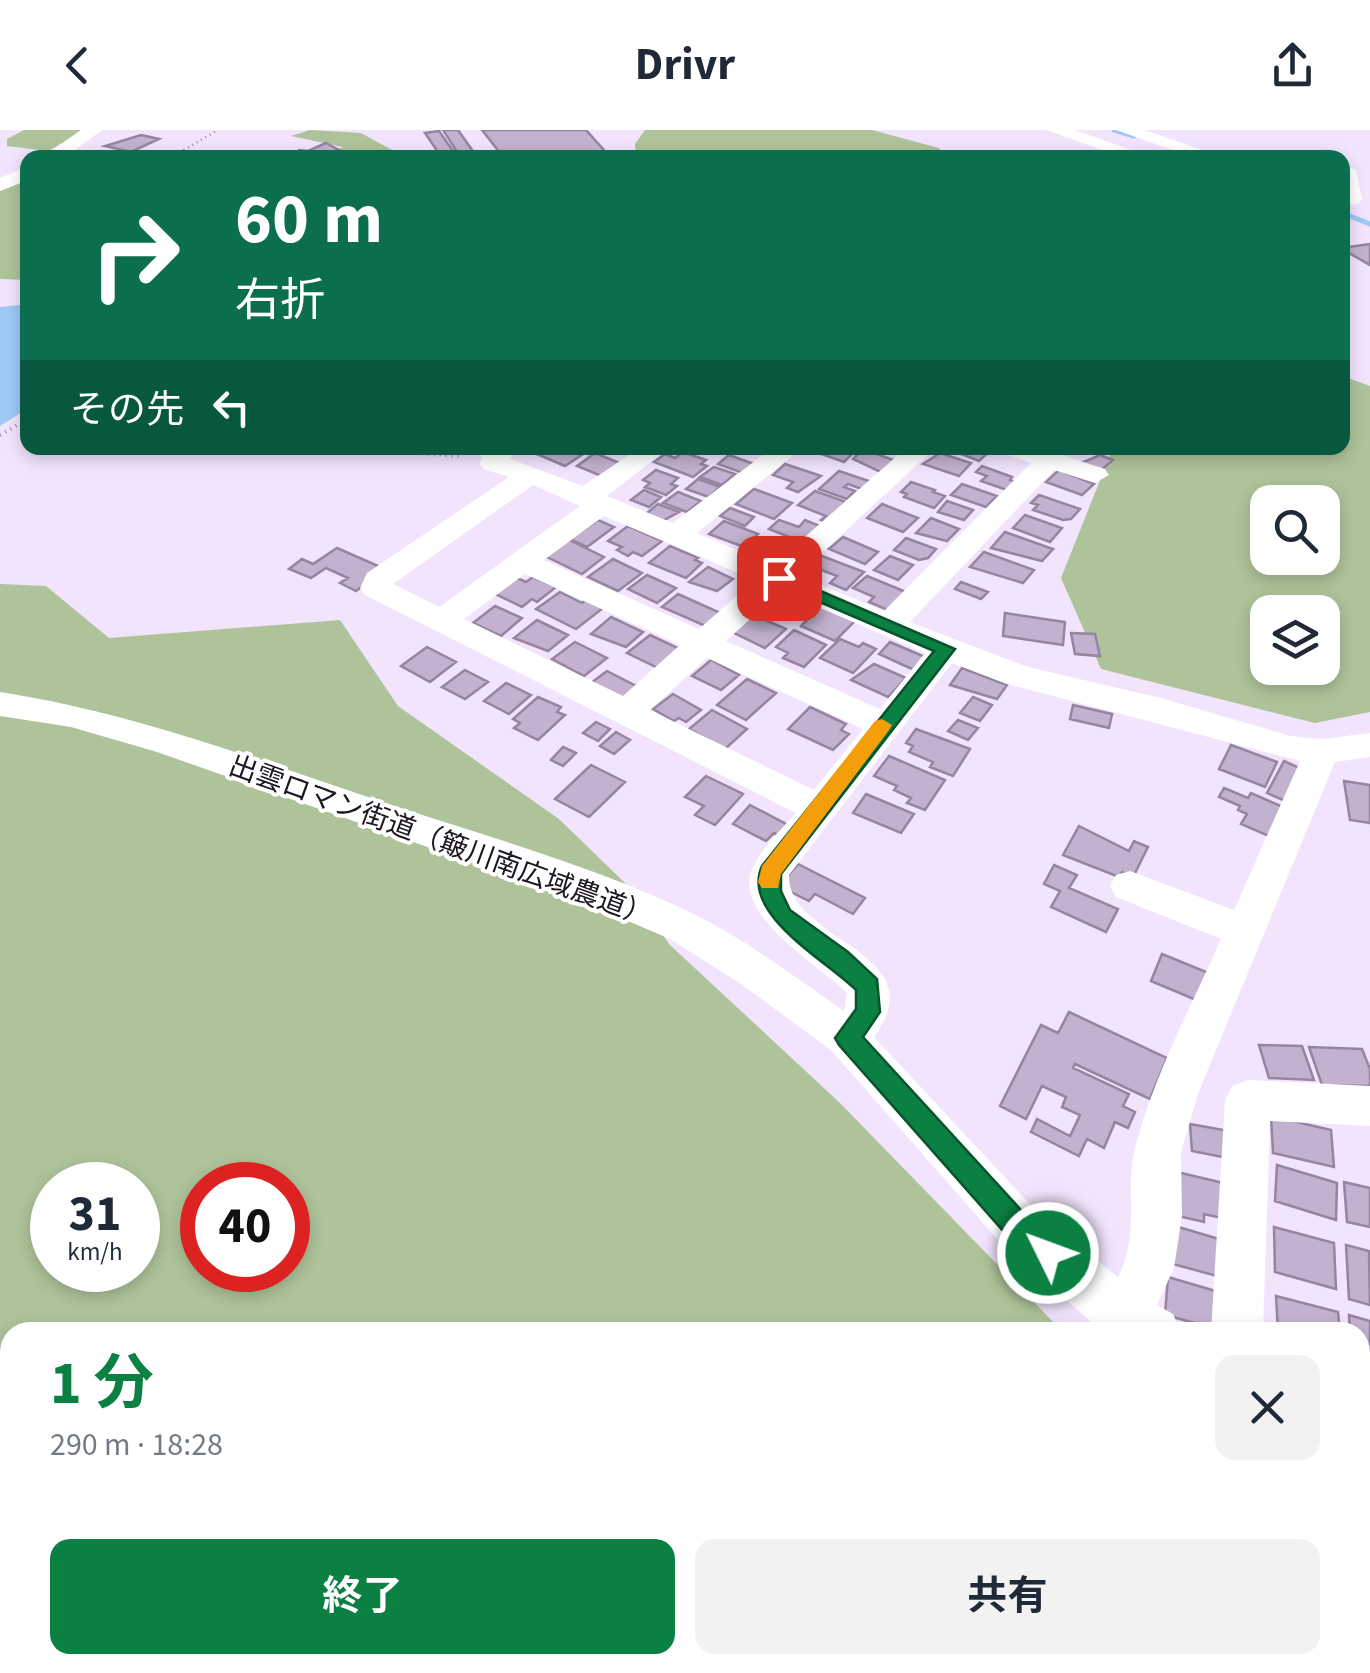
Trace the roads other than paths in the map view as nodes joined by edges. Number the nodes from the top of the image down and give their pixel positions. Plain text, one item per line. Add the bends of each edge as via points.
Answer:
1 (93, 130) edge
2 (1056, 130) edge
3 (1125, 130) edge
4 (62, 150) edge
5 (1120, 150) edge
6 (1190, 150) edge
7 (488, 455) edge
8 (648, 455) edge
9 (779, 455) edge
10 (914, 455) edge
11 (1035, 455) edge
12 (1049, 460) junction
13 (530, 474) junction
14 (1096, 475) dead end
15 (592, 502) junction
16 (677, 535) junction
17 (521, 561) junction
18 (779, 578) junction
19 (440, 621) junction
20 (890, 624) junction
21 (704, 644) junction
22 (946, 649) junction
23 (0, 704) edge
24 (625, 714) junction
25 (883, 724) junction
26 (1370, 745) edge
27 (1322, 751) junction
28 (818, 808) junction
29 (1130, 886) dead end
30 (1244, 931) junction
31 (848, 1038) junction
32 (1370, 1106) edge
33 (1126, 1322) edge
34 (1133, 1322) edge
35 (1237, 1322) edge

1 - 4 street
2 - 5 street
3 - 6 street
7 - 13 street
8 - 15 street
9 - 16 street
10 - 18 street
11 - 12 street
12 - 14 street
12 - 20 street
13 - 15 street
13 - 19 street via 378,580 384,595
15 - 16 street
15 - 17 street
16 - 18 street
17 - 19 street
17 - 21 street
18 - 20 street
18 - 21 street
19 - 24 street
20 - 22 street
21 - 24 street
21 - 25 street
22 - 25 street
22 - 27 street via 1019,676
23 - 31 street, 出雲ロマン街道（簸川南広域農道） via 72,715 170,743 598,891 684,928
24 - 28 street
25 - 28 street
26 - 27 street
27 - 30 street
28 - 31 street via 770,872 770,891 782,916 868,986 868,1012
29 - 30 street
30 - 34 street via 1156,1152 1158,1216
31 - 33 street, 出雲ロマン街道（簸川南広域農道） via 1022,1232
32 - 35 street via 1248,1100

